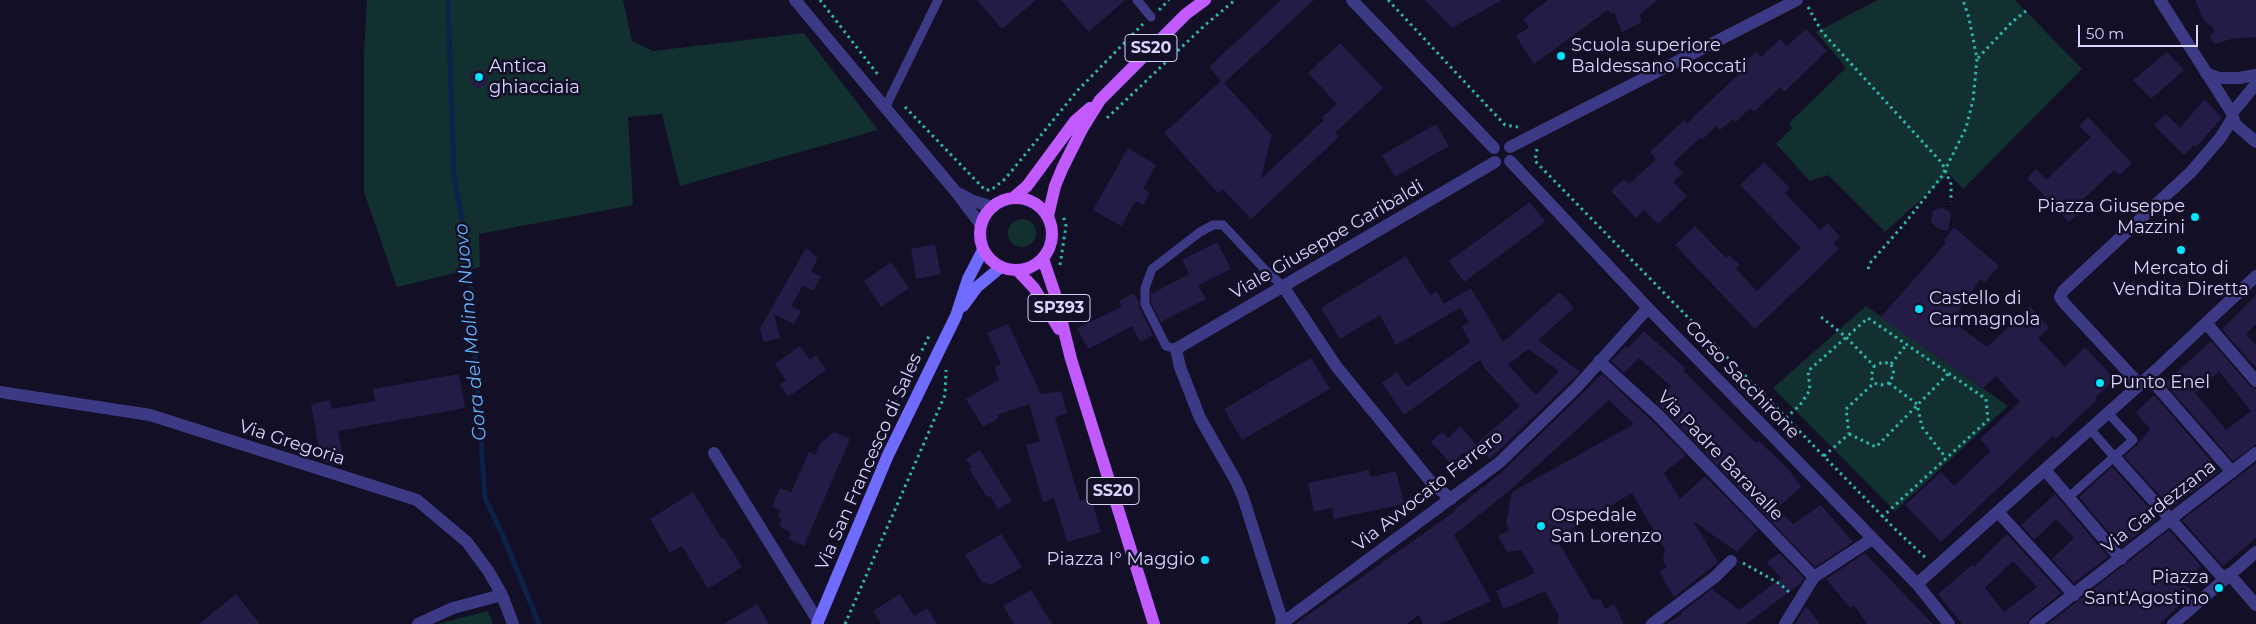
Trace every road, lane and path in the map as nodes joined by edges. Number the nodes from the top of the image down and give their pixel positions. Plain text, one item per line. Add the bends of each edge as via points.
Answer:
1 (795, 0) edge
2 (820, 0) edge
3 (938, 0) edge
4 (1137, 0) edge
5 (1169, 0) edge
6 (1205, 0) edge
7 (1235, 0) edge
8 (1352, 0) edge
9 (1388, 0) edge
10 (1797, 0) edge
11 (1805, 0) edge
12 (1963, 0) edge
13 (2160, 0) edge
14 (2026, 11) dead end
15 (1151, 17) junction
16 (1977, 59) junction
17 (2206, 73) junction
18 (2256, 75) edge
19 (2256, 84) edge
20 (892, 93) junction
21 (1100, 100) junction
22 (885, 108) junction
23 (2232, 116) junction
24 (1106, 119) dead end
25 (1525, 128) dead end
26 (1533, 142) dead end
27 (2256, 142) edge
28 (1494, 148) junction
29 (1510, 148) junction
30 (1510, 161) junction
31 (1495, 162) junction
32 (1945, 170) junction
33 (956, 192) junction
34 (1013, 198) junction
35 (1951, 202) dead end
36 (993, 206) junction
37 (1062, 210) dead end
38 (1048, 216) junction
39 (981, 225) junction
40 (983, 250) junction
41 (1043, 258) junction
42 (1001, 267) junction
43 (1868, 269) dead end
44 (1060, 270) dead end
45 (1018, 271) junction
46 (2253, 284) edge
47 (1283, 286) junction
48 (1648, 308) junction
49 (956, 316) junction
50 (1821, 317) dead end
51 (2206, 323) junction
52 (1846, 338) junction
53 (1907, 344) junction
54 (1176, 349) junction
55 (1071, 358) junction
56 (1599, 361) junction
57 (946, 364) dead end
58 (1891, 364) junction
59 (1874, 366) junction
60 (1949, 373) junction
61 (2256, 381) edge
62 (1874, 383) junction
63 (1889, 383) junction
64 (2140, 385) junction
65 (0, 392) edge
66 (1917, 404) junction
67 (2108, 413) junction
68 (1786, 418) junction
69 (2090, 429) junction
70 (1849, 434) junction
71 (714, 453) dead end
72 (2256, 453) edge
73 (1824, 456) junction
74 (1946, 458) junction
75 (2116, 458) junction
76 (2045, 470) junction
77 (2232, 472) junction
78 (2069, 497) junction
79 (1452, 499) junction
80 (1998, 512) junction
81 (1882, 517) junction
82 (2170, 519) junction
83 (1872, 539) junction
84 (2256, 552) edge
85 (2122, 559) junction
86 (1731, 561) joint
87 (1935, 569) junction
88 (1814, 577) junction
89 (2227, 577) junction
90 (1917, 584) junction
91 (502, 595) junction
92 (2074, 595) junction
93 (1799, 601) junction
94 (2256, 605) edge
95 (2187, 620) edge
96 (818, 622) edge
97 (1282, 623) edge
98 (418, 624) edge
99 (513, 624) edge
100 (845, 624) edge
101 (1154, 624) edge
102 (1652, 624) edge
103 (1785, 624) edge
104 (1949, 624) edge
105 (2035, 624) edge
106 (2173, 624) edge

1 - 22 street
2 - 20 path
3 - 20 lane
4 - 15 lane
5 - 15 path
6 - 21 main road, SS20 via 1186,14
7 - 24 path
8 - 28 street
9 - 25 path via 1505,125
10 - 29 street
11 - 32 path via 1822,32 1942,162
12 - 16 path
13 - 17 street
14 - 16 path
15 - 20 path via 1078,90 1005,180 991,190 985,190
16 - 32 path via 1973,100 1966,128
17 - 18 street via 2219,78
17 - 23 street
19 - 23 street
20 - 22 lane
21 - 34 main road, SS20 via 1075,122 1027,186
21 - 38 main road, SS20 via 1062,169
22 - 33 street
23 - 27 street via 2235,124
23 - 64 street via 2221,137 2192,171 2060,296
26 - 68 path via 1537,148 1535,160
28 - 29 street via 1504,144
28 - 31 street via 1492,156
29 - 30 street
30 - 31 street via 1501,165
30 - 48 street, Corso Sacchirone
31 - 47 street, Viale Giuseppe Garibaldi
32 - 35 path via 1951,184
32 - 43 path
33 - 36 street
33 - 39 street
34 - 36 main road
34 - 38 main road via 1033,202
36 - 39 main road
37 - 44 path via 1066,226
38 - 41 main road via 1052,238
39 - 40 main road
40 - 42 main road
40 - 49 main road via 968,279
41 - 45 main road via 1036,265
41 - 55 main road, SP393
42 - 45 main road
42 - 49 main road via 977,287
45 - 55 main road, SP393 via 1034,288 1056,322
46 - 51 street
47 - 54 street, Viale Giuseppe Garibaldi
47 - 54 lane via 1223,225 1213,225 1200,232 1152,269 1146,288 1145,304 1166,346
47 - 79 street via 1336,366 1431,482
48 - 56 street, Via Avvocato Ferrero
48 - 83 street, Corso Sacchirone
49 - 96 main road, Via San Francesco di Sales via 888,455
50 - 52 path
51 - 61 street
51 - 64 street
52 - 53 path via 1868,318
52 - 59 path
52 - 68 path via 1808,371 1810,390
53 - 58 path
53 - 60 path
54 - 97 street via 1200,418 1243,497
55 - 101 main road, SS20
56 - 79 street, Via Avvocato Ferrero via 1500,462
56 - 88 street, Via Padre Baravalle via 1658,415
57 - 100 path via 945,396
58 - 59 path via 1883,362
58 - 63 path via 1894,374
59 - 62 path via 1871,377
60 - 66 path
60 - 74 path via 1986,399 1988,420
62 - 63 path
62 - 70 path via 1846,409
63 - 66 path
64 - 67 street
64 - 77 street
65 - 91 street, Via Gregoria via 150,416 417,500 467,542
66 - 70 path via 1876,447
66 - 74 path via 1922,427
67 - 69 street
67 - 75 lane via 2133,440
68 - 73 path
69 - 75 lane
69 - 76 street
70 - 73 path
71 - 96 street
72 - 77 street, Via Gardezzana
73 - 81 path
74 - 81 path
75 - 78 lane
75 - 82 street
76 - 78 street
76 - 80 street
77 - 82 street, Via Gardezzana
78 - 85 street
79 - 97 street, Via Avvocato Ferrero
80 - 87 street
80 - 92 street
81 - 87 path
82 - 85 street, Via Gardezzana
82 - 89 street
83 - 88 street
83 - 90 street, Corso Sacchirone
84 - 89 street
85 - 92 street, Via Gardezzana
86 - 93 path via 1736,559 1780,584
86 - 102 street via 1715,577
87 - 90 street
88 - 93 street
89 - 94 street
89 - 95 street
90 - 104 street, Corso Sacchirone
91 - 98 street via 453,608
91 - 99 street, Via Gregoria
92 - 105 street, Via Gardezzana
93 - 103 street
95 - 106 street

